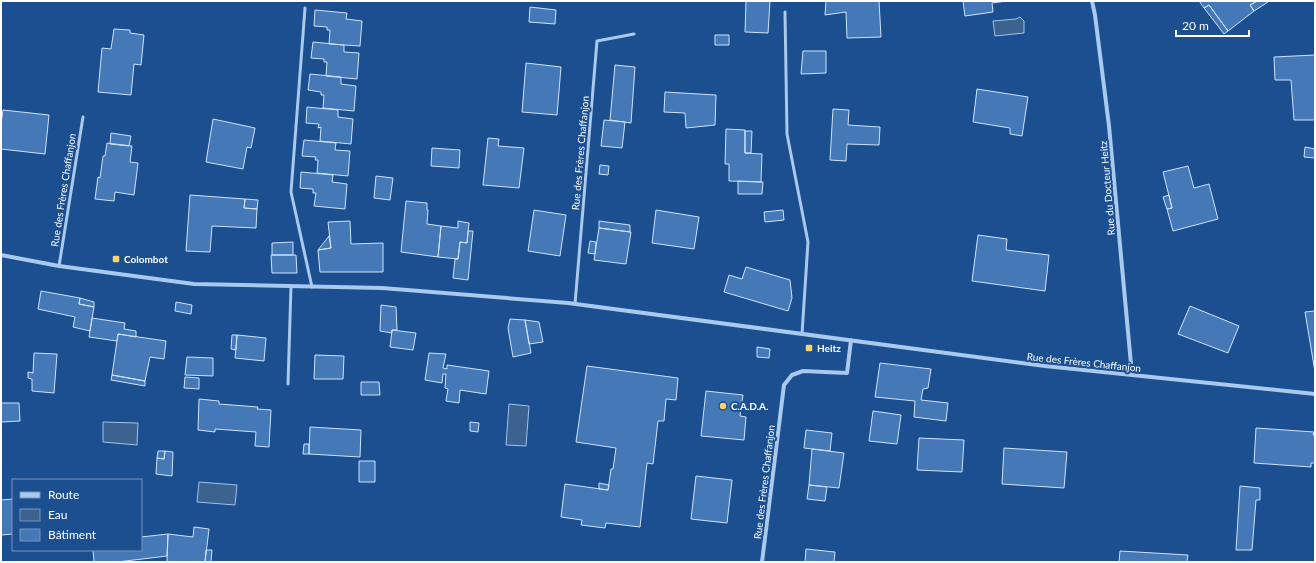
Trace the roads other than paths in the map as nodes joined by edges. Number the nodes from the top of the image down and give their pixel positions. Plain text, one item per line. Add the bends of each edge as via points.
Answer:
1 (1092, 1) edge
2 (305, 8) dead end
3 (785, 12) dead end
4 (634, 34) dead end
5 (83, 117) dead end
6 (1, 255) edge
7 (59, 266) junction
8 (291, 286) junction
9 (312, 287) junction
10 (575, 304) junction
11 (802, 334) junction
12 (851, 340) junction
13 (1132, 375) junction
14 (288, 384) dead end
15 (1315, 394) edge
16 (762, 562) edge

1 - 13 street, Rue du Docteur Heitz via 1109,126
2 - 9 lane via 291,192
3 - 11 lane via 787,134 808,242
4 - 10 lane, Rue des Frères Chaffanjon via 597,41
5 - 7 lane, Rue des Frères Chaffanjon
6 - 7 street, Rue des Frères Chaffanjon
7 - 8 street, Rue des Frères Chaffanjon via 194,284
8 - 9 street, Rue des Frères Chaffanjon
8 - 14 lane
9 - 10 street, Rue des Frères Chaffanjon via 382,288
10 - 11 street, Rue des Frères Chaffanjon
11 - 12 street, Rue des Frères Chaffanjon
12 - 13 street, Rue des Frères Chaffanjon
12 - 16 street, Rue des Frères Chaffanjon via 847,373 803,371 792,375 784,385
13 - 15 street, Rue des Frères Chaffanjon

